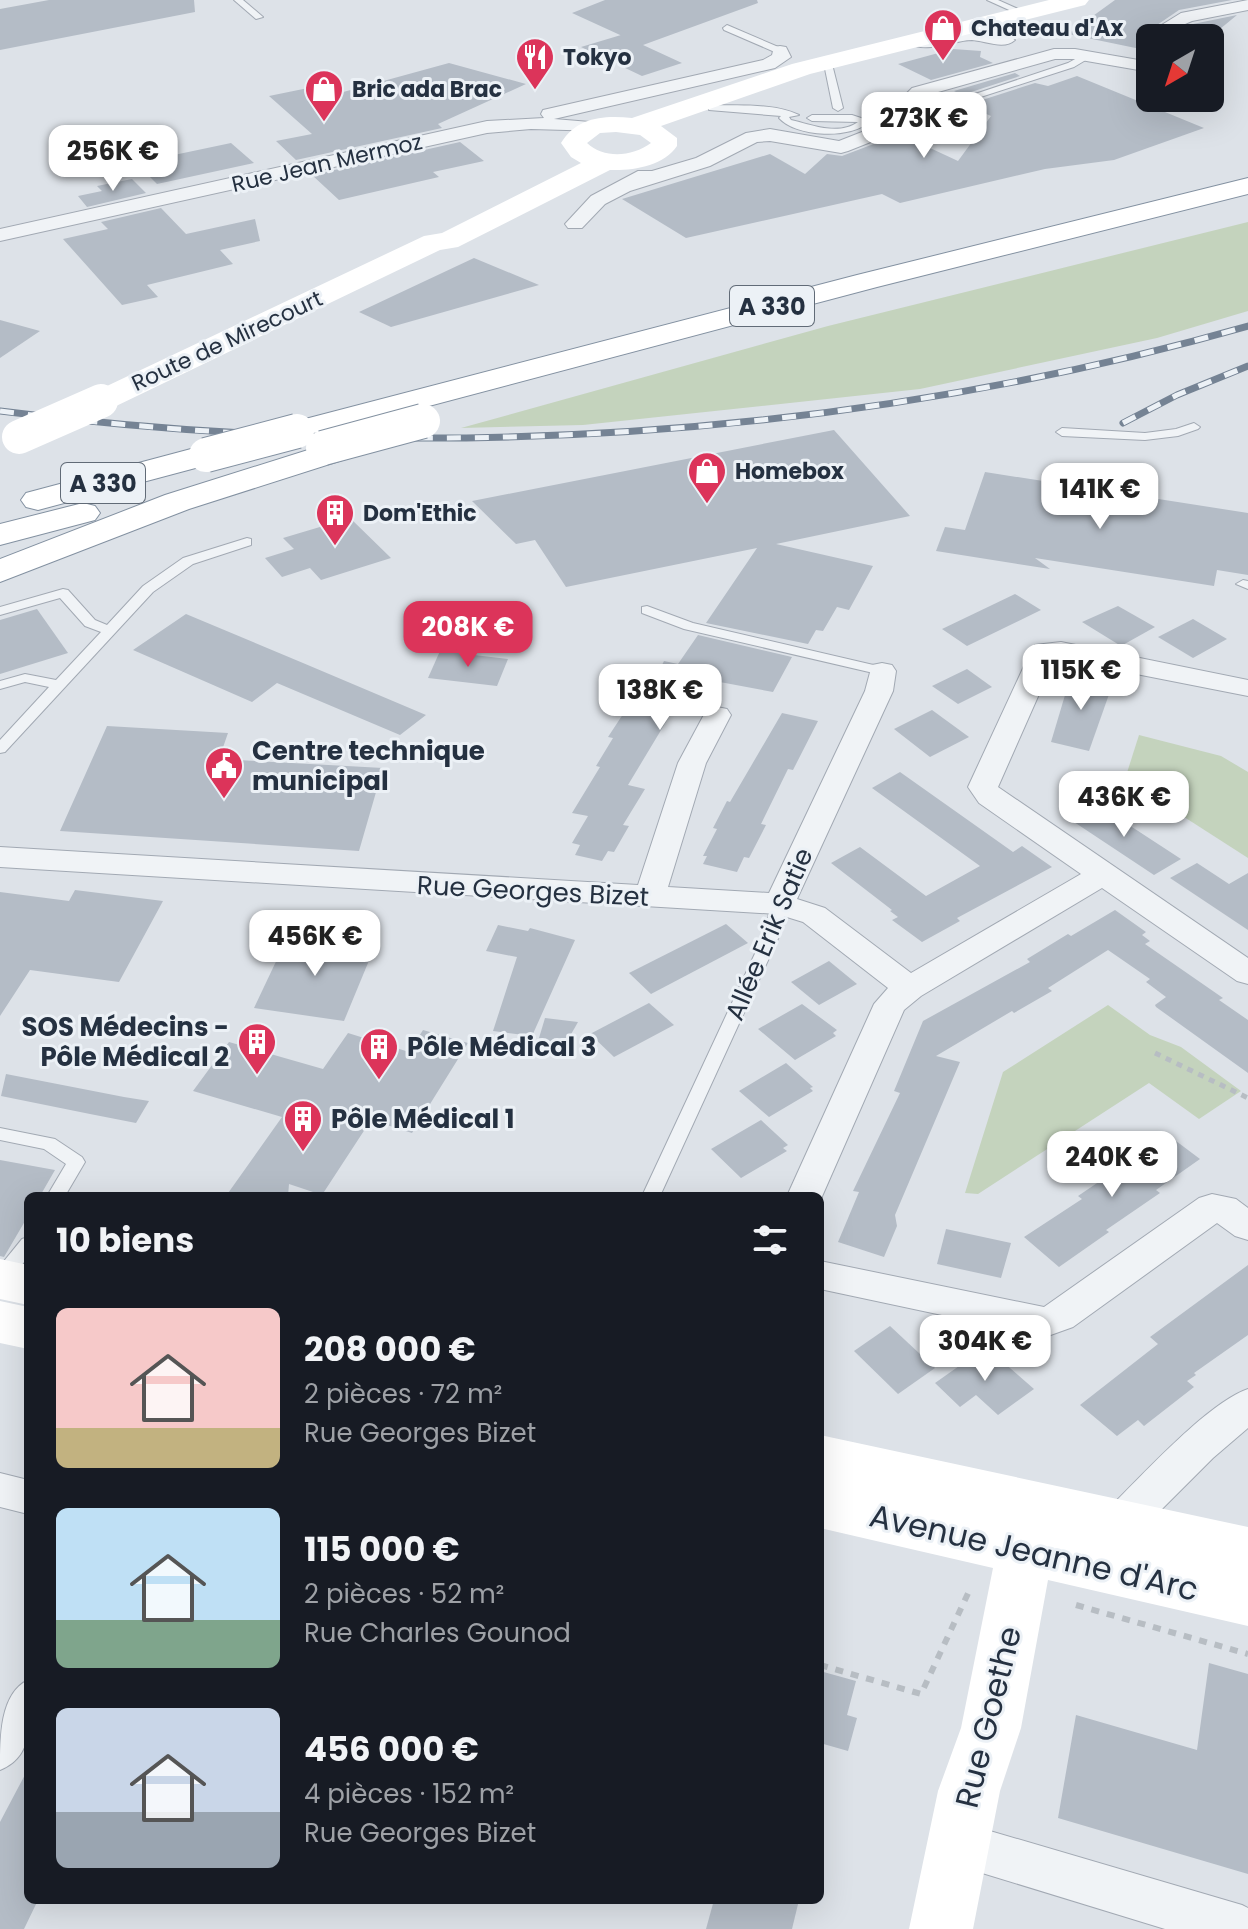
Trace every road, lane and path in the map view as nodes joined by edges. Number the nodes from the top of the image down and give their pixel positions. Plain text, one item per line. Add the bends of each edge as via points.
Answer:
1 (238, 0) edge
2 (1077, 0) edge
3 (1248, 5) edge
4 (987, 11) edge
5 (259, 17) dead end
6 (1173, 24) edge
7 (727, 28) dead end
8 (1006, 40) junction
9 (891, 45) junction
10 (780, 51) joint
11 (1086, 56) junction
12 (1041, 58) junction
13 (823, 65) junction
14 (1136, 65) edge
15 (969, 78) junction
16 (995, 89) junction
17 (959, 101) dead end
18 (712, 108) junction
19 (838, 108) dead end
20 (825, 113) dead end
21 (787, 114) junction
22 (812, 118) junction
23 (543, 123) junction
24 (584, 139) junction
25 (669, 152) junction
26 (621, 169) junction
27 (1248, 186) edge
28 (1248, 205) edge
29 (0, 211) edge
30 (575, 224) dead end
31 (9, 233) edge
32 (434, 242) junction
33 (1194, 427) dead end
34 (1062, 432) dead end
35 (322, 442) junction
36 (6, 443) edge
37 (0, 510) edge
38 (0, 535) edge
39 (247, 542) dead end
40 (0, 571) edge
41 (647, 610) dead end
42 (0, 611) edge
43 (109, 631) junction
44 (882, 671) joint
45 (0, 685) edge
46 (58, 685) junction
47 (1248, 688) edge
48 (717, 715) dead end
49 (6, 736) edge
50 (0, 749) edge
51 (0, 857) edge
52 (1103, 874) junction
53 (650, 897) junction
54 (779, 904) junction
55 (1248, 973) edge
56 (910, 988) junction
57 (1155, 1053) dead end
58 (1248, 1098) edge
59 (0, 1134) edge
60 (58, 1192) edge
61 (653, 1192) edge
62 (807, 1192) edge
63 (1248, 1226) edge
64 (24, 1249) edge
65 (824, 1276) edge
66 (0, 1279) edge
67 (24, 1284) edge
68 (0, 1322) edge
69 (24, 1327) edge
70 (1248, 1405) edge
71 (824, 1459) edge
72 (0, 1490) edge
73 (24, 1496) edge
74 (824, 1504) edge
75 (1030, 1527) junction
76 (1117, 1547) junction
77 (1248, 1552) edge
78 (969, 1592) dead end
79 (1248, 1600) edge
80 (1064, 1601) dead end
81 (1248, 1654) edge
82 (824, 1666) edge
83 (24, 1707) edge
84 (0, 1749) edge
85 (956, 1843) junction
86 (941, 1929) edge
87 (1242, 1929) edge

1 - 5 lane
2 - 4 main road via 1023,13
3 - 6 street
4 - 8 street via 988,31
4 - 9 main road
7 - 10 lane
8 - 9 street via 961,36
8 - 12 street
9 - 13 main road
10 - 23 street, Rue Jean Mermoz via 782,57 769,64 559,111
11 - 12 street via 1060,53
11 - 14 street
11 - 16 lane
12 - 15 street
13 - 18 main road via 814,73
13 - 19 lane
13 - 25 main road via 801,69
15 - 16 lane
15 - 25 street via 913,95 909,120 849,146 770,135 727,149
16 - 17 lane
18 - 21 lane
18 - 25 main road via 681,121
20 - 22 lane
21 - 22 lane
21 - 22 lane via 788,122 830,131 846,131 865,121
23 - 24 street, Rue Jean Mermoz
23 - 31 street, Rue Jean Mermoz via 487,127
24 - 25 main road
24 - 26 main road
24 - 32 main road, Route de Mirecourt via 564,169 434,236
25 - 26 main road, Route de Mirecourt
26 - 30 street
26 - 32 main road, Route de Mirecourt via 574,175 448,241
27 - 35 main road, A 330 via 852,285
28 - 35 main road, A 330, bridge via 423,421
29 - 31 street, Rue Jean Mermoz
32 - 36 main road, Route de Mirecourt, bridge
33 - 34 lane via 1136,437
35 - 37 main road, A 330, bridge via 206,455
35 - 38 main road, A 330
35 - 40 main road
39 - 43 lane via 174,569
41 - 44 lane via 689,626
42 - 43 lane via 63,593 90,623
43 - 46 lane
44 - 54 street, Allée Erik Satie via 879,691
45 - 46 lane via 25,678
46 - 49 lane
47 - 52 street via 1045,651 983,787 989,797
48 - 53 street via 692,763
49 - 50 lane
51 - 53 street, Rue Georges Bizet
52 - 55 street
52 - 56 street
53 - 54 street, Rue Georges Bizet
54 - 56 street, Rue Georges Bizet via 814,915
54 - 61 lane, Allée Erik Satie via 773,932
56 - 62 street via 890,1004
57 - 58 path
59 - 60 lane via 49,1144 76,1162
63 - 65 street via 1223,1209 1212,1208 1045,1322
64 - 66 lane
66 - 67 main road
68 - 69 main road
70 - 76 street via 1199,1446
71 - 75 main road, Avenue Jeanne d'Arc
72 - 73 street
74 - 75 main road, Avenue Jeanne d'Arc
75 - 76 main road, Avenue Jeanne d'Arc
75 - 85 main road, Rue Goethe via 991,1728
76 - 77 main road, Avenue Jeanne d'Arc
76 - 79 main road, Avenue Jeanne d'Arc
78 - 82 path via 921,1694
80 - 81 path
83 - 84 street
85 - 86 main road, Rue Goethe
85 - 87 street

